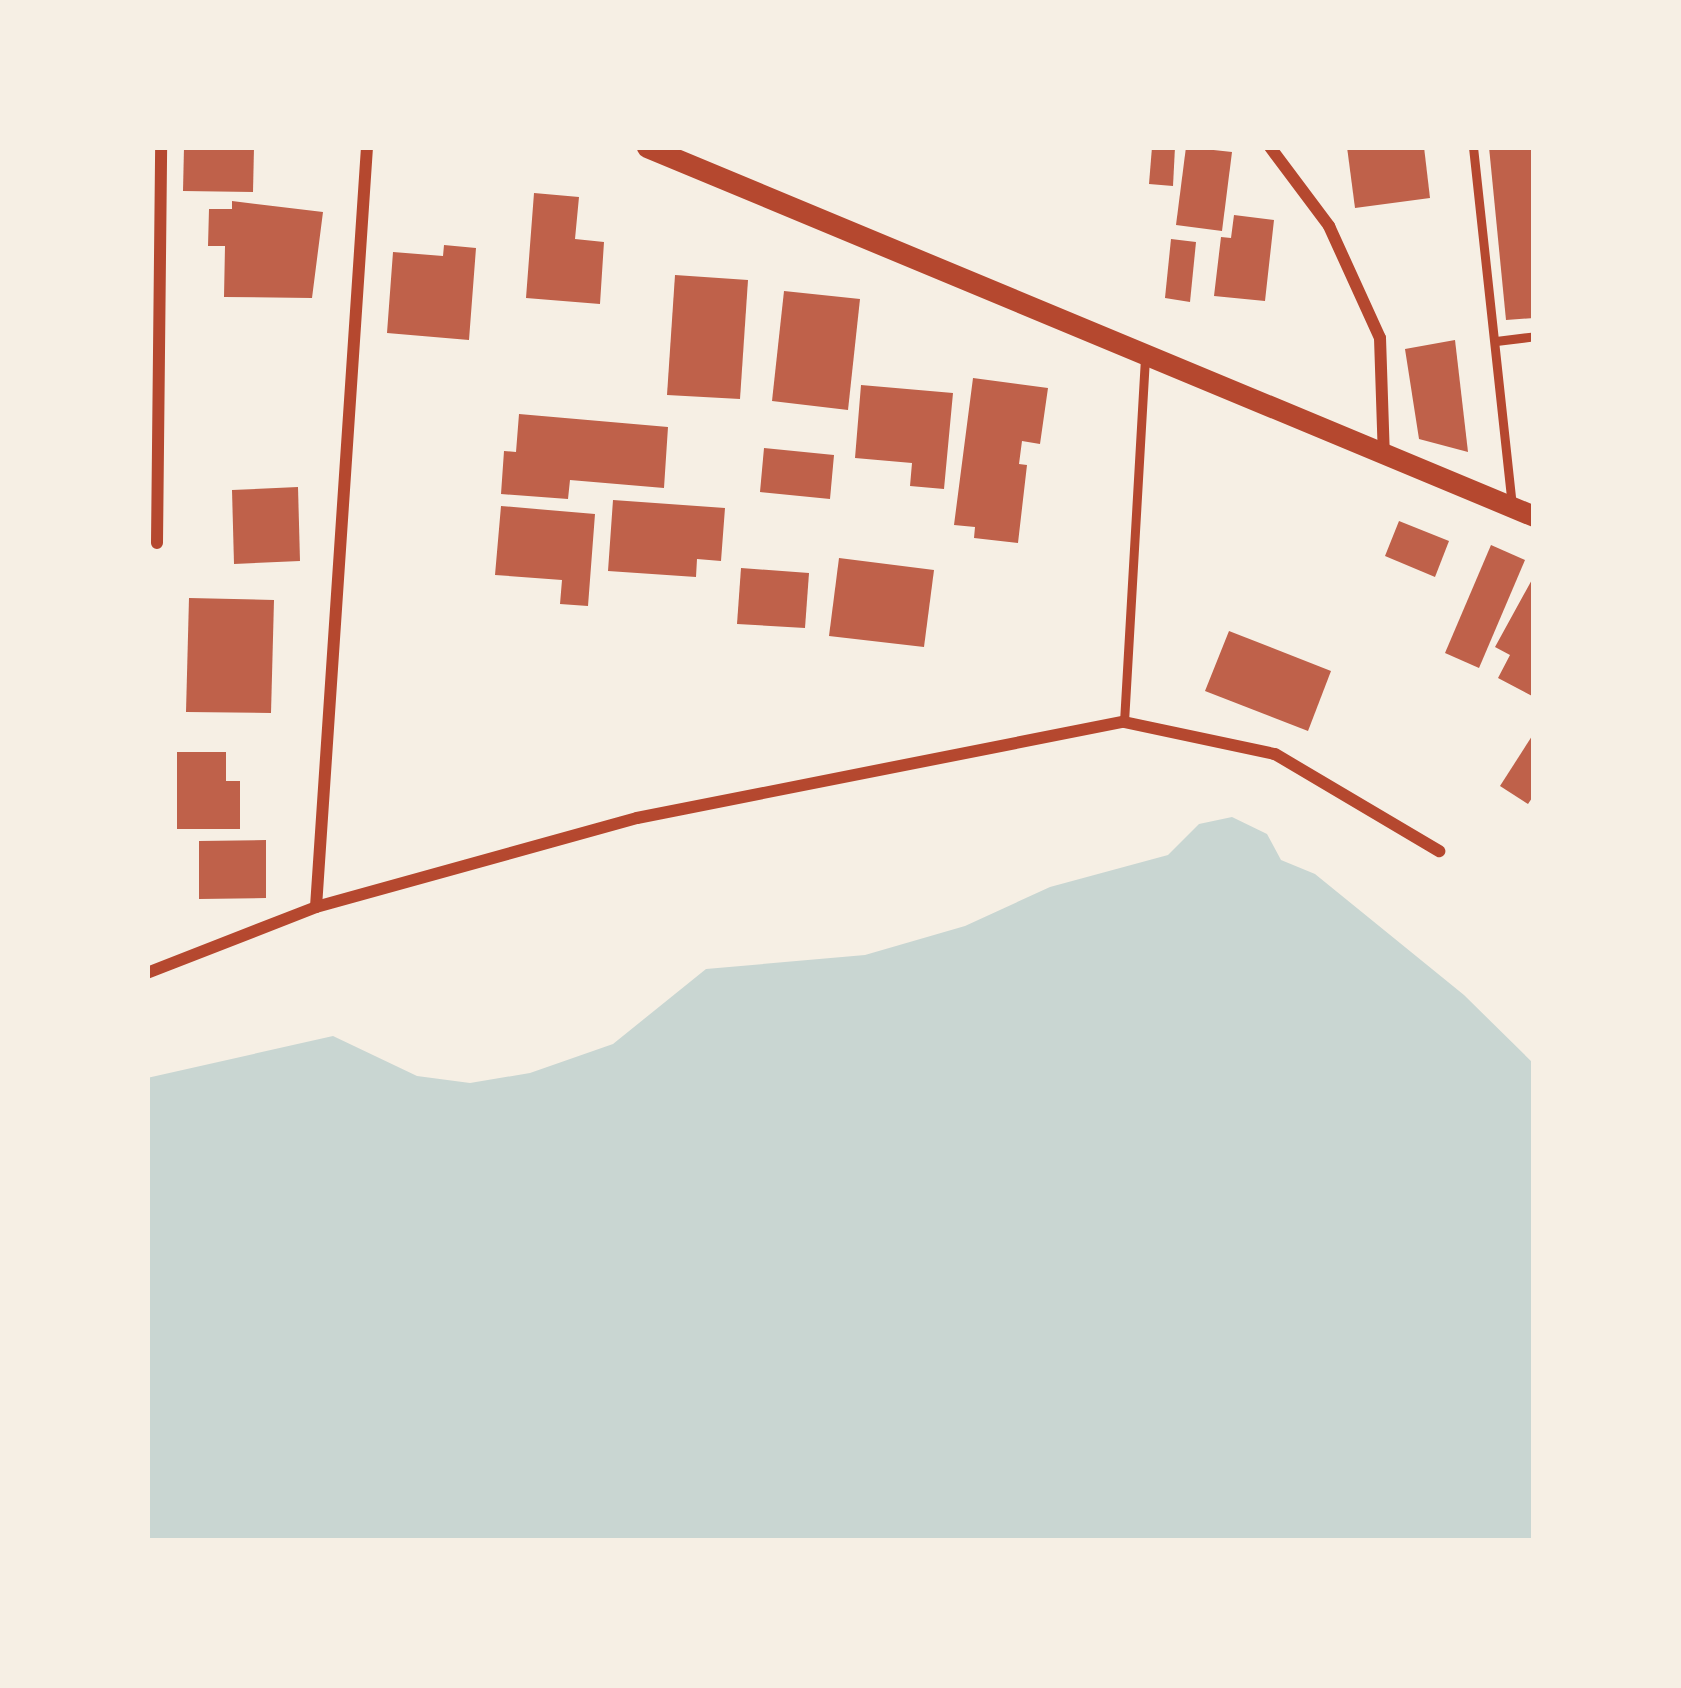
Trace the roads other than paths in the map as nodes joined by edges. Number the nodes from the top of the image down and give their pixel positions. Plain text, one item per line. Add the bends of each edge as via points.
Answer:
1 (161, 147) edge
2 (367, 147) edge
3 (647, 147) edge
4 (1270, 147) edge
5 (1473, 147) edge
6 (1534, 336) edge
7 (1496, 341) junction
8 (1145, 360) junction
9 (1384, 456) junction
10 (1512, 506) junction
11 (1534, 516) edge
12 (157, 543) dead end
13 (1124, 722) junction
14 (1439, 851) dead end
15 (316, 907) junction
16 (147, 973) edge

1 - 12 street
2 - 15 street
3 - 8 street
4 - 9 street via 1329,226 1380,338
5 - 7 lane
6 - 7 lane
7 - 10 lane
8 - 9 street
8 - 13 lane
9 - 10 street
10 - 11 street
13 - 14 street via 1275,754
13 - 15 street via 637,818
15 - 16 street

